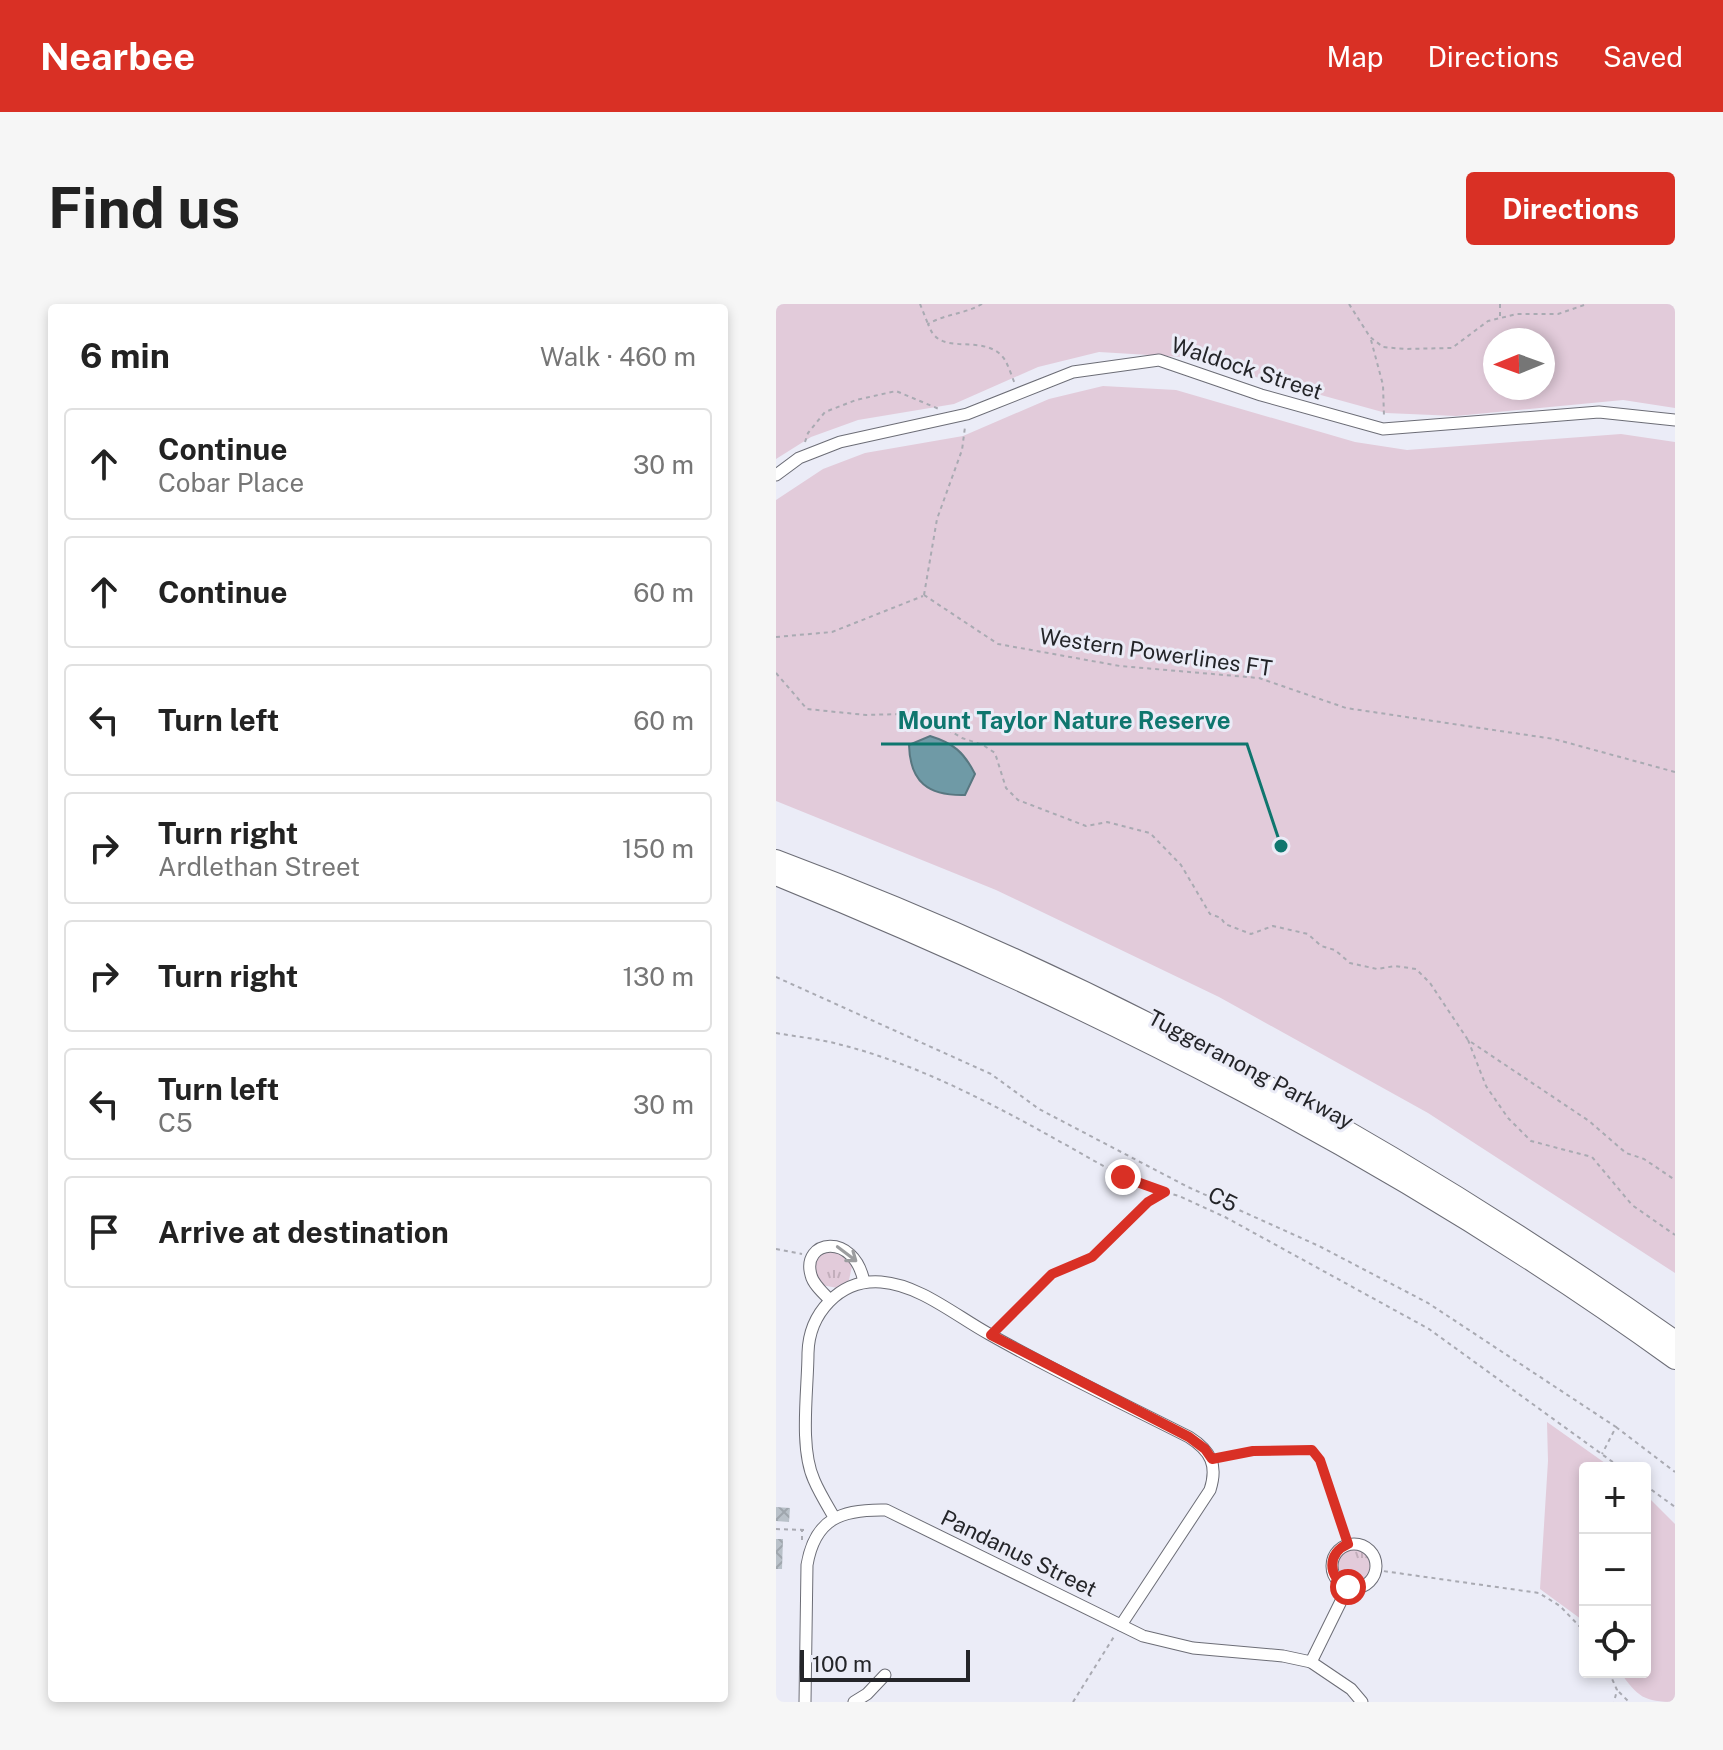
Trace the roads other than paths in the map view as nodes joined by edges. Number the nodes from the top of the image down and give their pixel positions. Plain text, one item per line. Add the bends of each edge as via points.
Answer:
1 (1675, 420) edge
2 (776, 475) edge
3 (776, 860) edge
4 (776, 875) edge
5 (864, 1282) junction
6 (830, 1300) junction
7 (1675, 1341) edge
8 (1675, 1359) edge
9 (834, 1517) junction
10 (1348, 1587) junction
11 (1121, 1625) junction
12 (1311, 1662) junction
13 (885, 1675) dead end
14 (805, 1702) edge
15 (854, 1702) edge
16 (1362, 1702) edge

1 - 2 street, Waldock Street via 1599,412 1383,429 1159,360 1073,372 962,415 840,442 799,458
3 - 7 highway, Tuggeranong Parkway via 1014,960 1220,1061 1469,1204
4 - 8 highway, Tuggeranong Parkway via 997,968 1226,1081 1434,1200
5 - 6 street
6 -> 5 street via 810,1275 813,1256 826,1246 842,1247 855,1257
5 - 11 street via 898,1285 921,1294 1205,1449 1215,1468 1210,1490
6 - 9 street via 809,1339 807,1459
9 - 11 street, Pandanus Street via 886,1510
9 - 14 street via 815,1539 807,1565
10 - 10 street via 1336,1580 1332,1565 1335,1554 1358,1544 1369,1549 1376,1570 1365,1585
10 - 12 street
11 - 12 street, Pandanus Street via 1193,1648
12 - 16 street, Pandanus Street
13 - 15 street

